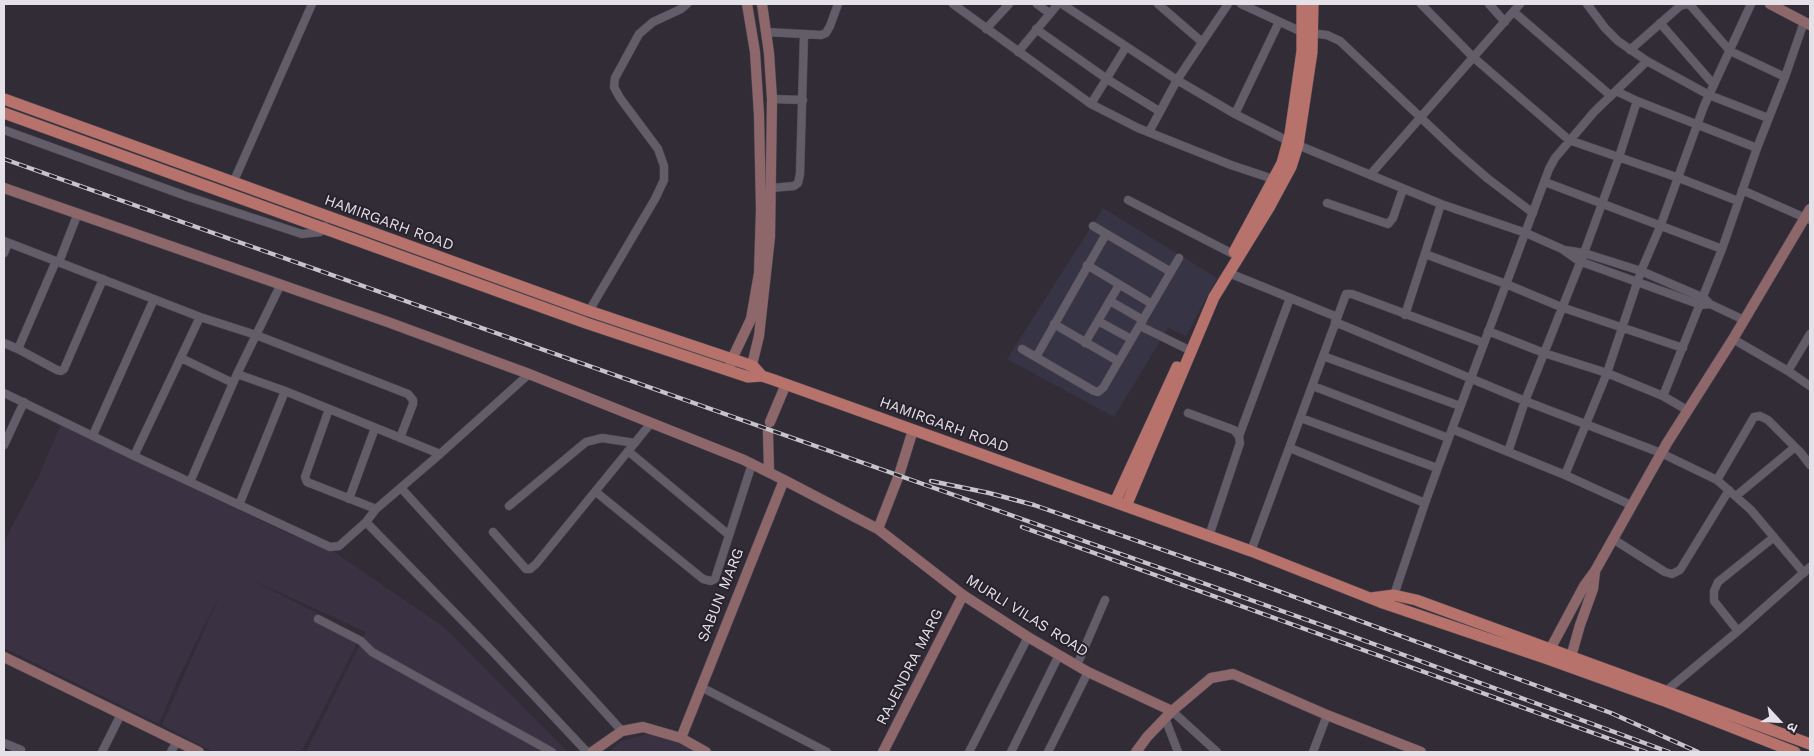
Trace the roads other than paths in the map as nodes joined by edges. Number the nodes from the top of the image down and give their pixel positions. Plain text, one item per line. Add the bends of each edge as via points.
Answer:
1 (312, 4) edge
2 (687, 4) edge
3 (747, 4) edge
4 (762, 4) edge
5 (838, 4) edge
6 (954, 4) edge
7 (1008, 4) edge
8 (1037, 4) edge
9 (1058, 4) edge
10 (1062, 4) edge
11 (1158, 4) edge
12 (1241, 4) edge
13 (1421, 4) edge
14 (1488, 4) edge
15 (1520, 4) edge
16 (1587, 4) edge
17 (1687, 4) edge
18 (1751, 4) edge
19 (1770, 4) edge
20 (1224, 5) edge
21 (1309, 6) edge
22 (1786, 7) edge
23 (1514, 12) junction
24 (1049, 13) junction
25 (1279, 22) junction
26 (1505, 22) junction
27 (1660, 23) junction
28 (1807, 23) edge
29 (986, 29) junction
30 (1036, 29) junction
31 (766, 32) junction
32 (1308, 32) junction
33 (804, 34) junction
34 (1202, 42) junction
35 (1126, 47) junction
36 (1630, 50) junction
37 (1730, 51) junction
38 (1018, 52) junction
39 (1473, 57) junction
40 (1647, 61) junction
41 (1785, 77) junction
42 (1107, 79) junction
43 (1177, 80) junction
44 (1714, 85) junction
45 (1614, 94) junction
46 (1709, 95) junction
47 (4, 99) edge
48 (772, 99) junction
49 (802, 100) junction
50 (1637, 101) junction
51 (1091, 104) junction
52 (1160, 111) junction
53 (4, 113) edge
54 (1235, 114) junction
55 (1422, 117) junction
56 (1768, 118) junction
57 (1698, 124) junction
58 (4, 130) edge
59 (1149, 132) junction
60 (1569, 140) junction
61 (1293, 143) junction
62 (1757, 148) junction
63 (1619, 157) junction
64 (1370, 176) junction
65 (1679, 178) junction
66 (1273, 179) junction
67 (1545, 182) junction
68 (233, 183) junction
69 (4, 188) edge
70 (771, 188) junction
71 (1403, 189) junction
72 (1742, 190) junction
73 (1128, 200) dead end
74 (1738, 202) junction
75 (1327, 203) dead end
76 (1441, 204) junction
77 (1600, 204) junction
78 (78, 213) junction
79 (1533, 213) junction
80 (1809, 215) edge
81 (326, 222) junction
82 (1093, 226) dead end
83 (1660, 227) junction
84 (1526, 233) junction
85 (1106, 234) junction
86 (6, 242) edge
87 (1562, 249) junction
88 (1722, 250) junction
89 (4, 253) edge
90 (1584, 253) junction
91 (1233, 254) junction
92 (1425, 254) junction
93 (1179, 258) dead end
94 (58, 262) junction
95 (1580, 262) junction
96 (1087, 265) junction
97 (1641, 271) junction
98 (1171, 272) junction
99 (1229, 273) junction
100 (103, 278) junction
101 (1637, 283) junction
102 (280, 284) junction
103 (1506, 284) junction
104 (1119, 285) junction
105 (1290, 298) junction
106 (154, 299) junction
107 (1110, 301) junction
108 (1702, 302) junction
109 (1152, 304) junction
110 (1562, 307) junction
111 (589, 311) junction
112 (1405, 315) junction
113 (200, 316) junction
114 (1336, 319) junction
115 (1744, 320) junction
116 (1098, 321) junction
117 (1141, 323) junction
118 (1054, 324) junction
119 (1622, 327) junction
120 (1488, 332) junction
121 (1810, 334) edge
122 (256, 335) junction
123 (1131, 339) junction
124 (1733, 339) junction
125 (4, 343) edge
126 (1085, 343) junction
127 (1484, 344) junction
128 (1185, 348) junction
129 (1683, 348) junction
130 (18, 349) junction
131 (1022, 349) dead end
132 (1544, 353) junction
133 (1323, 356) junction
134 (1036, 357) junction
135 (181, 358) junction
136 (1118, 361) junction
137 (731, 365) junction
138 (753, 366) junction
139 (1788, 371) junction
140 (237, 374) junction
141 (529, 374) junction
142 (1607, 374) junction
143 (762, 376) junction
144 (748, 377) junction
145 (1471, 378) junction
146 (233, 383) junction
147 (786, 384) junction
148 (1313, 386) junction
149 (1810, 386) edge
150 (285, 391) junction
151 (4, 392) edge
152 (1663, 396) junction
153 (1525, 401) junction
154 (24, 402) junction
155 (1460, 406) junction
156 (328, 409) junction
157 (1687, 410) junction
158 (1188, 413) dead end
159 (1301, 418) junction
160 (651, 423) junction
161 (1586, 424) junction
162 (375, 428) junction
163 (1452, 428) junction
164 (913, 430) junction
165 (93, 435) junction
166 (1239, 436) junction
167 (400, 438) junction
168 (1448, 438) junction
169 (635, 443) junction
170 (4, 446) edge
171 (1795, 447) junction
172 (1290, 448) junction
173 (628, 451) junction
174 (1508, 452) junction
175 (1661, 453) junction
176 (440, 454) junction
177 (134, 456) junction
178 (752, 464) junction
179 (1810, 465) edge
180 (1437, 468) junction
181 (769, 471) junction
182 (1565, 474) junction
183 (784, 480) junction
184 (1717, 480) junction
185 (190, 482) junction
186 (401, 488) junction
187 (1729, 490) junction
188 (596, 492) junction
189 (1736, 496) junction
190 (349, 499) junction
191 (1425, 503) junction
192 (1121, 504) junction
193 (239, 505) junction
194 (1631, 505) junction
195 (509, 506) dead end
196 (376, 508) junction
197 (366, 522) junction
198 (878, 529) junction
199 (493, 532) dead end
200 (728, 535) junction
201 (1209, 536) junction
202 (1774, 537) junction
203 (1613, 539) junction
204 (1251, 551) junction
205 (1810, 567) edge
206 (1595, 572) junction
207 (1804, 573) junction
208 (963, 595) junction
209 (1105, 600) dead end
210 (1392, 600) junction
211 (318, 619) dead end
212 (1738, 631) junction
213 (1028, 637) junction
214 (1548, 654) junction
215 (1059, 655) junction
216 (4, 657) edge
217 (1569, 662) junction
218 (1077, 665) junction
219 (1088, 672) junction
220 (701, 687) junction
221 (1666, 690) junction
222 (121, 714) junction
223 (1168, 715) junction
224 (1328, 715) junction
225 (622, 731) junction
226 (681, 738) junction
227 (177, 741) junction
228 (4, 743) edge
229 (1810, 744) edge
230 (21, 750) dead end
231 (102, 752) edge
232 (172, 752) edge
233 (199, 752) edge
234 (552, 752) edge
235 (587, 752) edge
236 (592, 752) edge
237 (706, 752) edge
238 (827, 752) edge
239 (883, 752) edge
240 (969, 752) edge
241 (1011, 752) edge
242 (1048, 752) edge
243 (1136, 752) edge
244 (1178, 752) edge
245 (1217, 752) edge
246 (1313, 752) edge
247 (1421, 752) edge
248 (1795, 752) edge

1 - 68 street
2 - 111 street via 653,22 639,34 615,78 614,87 620,98 658,149 664,166 664,180
3 - 137 street via 755,52 759,114 759,273 751,319
4 - 31 street
5 - 33 street via 826,32 821,35
6 - 29 street
7 - 29 street
8 - 24 street
9 - 24 street
10 - 35 street
11 - 34 street
12 - 25 street
13 - 39 street
14 - 26 street
15 - 23 street
16 - 36 street via 1605,28
17 - 27 street
17 - 37 street
18 - 37 street
19 - 22 street
20 - 34 street
21 - 32 main road
22 - 28 street
23 - 26 street
23 - 45 street
24 - 30 street
25 - 32 street
25 - 54 street
26 - 39 street
27 - 36 street
27 - 44 street
28 - 41 street
29 - 38 street
30 - 38 street
30 - 42 street
31 - 33 street
31 - 48 street
32 - 55 street via 1340,41
32 - 61 main road via 1302,51
33 - 49 street
34 - 43 street
35 - 42 street
35 - 43 street
36 - 40 street
37 - 41 street
37 - 44 street
38 - 51 street
39 - 55 street
39 - 60 street
40 - 45 street
40 - 46 street
41 - 56 street
42 - 51 street
42 - 52 street
43 - 52 street
43 - 54 street
44 - 46 street
45 - 50 street
45 - 60 street
46 - 56 street
46 - 57 street
47 - 68 main road, HAMIRGARH ROAD
48 - 49 street
48 - 70 street
49 - 70 street via 798,183
50 - 57 street
50 - 63 street
51 - 59 street
52 - 59 street
53 - 81 main road, HAMIRGARH ROAD via 173,175
54 - 61 street
55 - 64 street
55 - 79 street via 1480,173
56 - 62 street
57 - 62 street
57 - 65 street
58 - 81 street via 302,234 314,233
59 - 66 street
60 - 63 street
60 - 67 street via 1555,158
61 - 64 street
61 - 66 main road
61 - 99 main road via 1292,167
62 - 72 street
63 - 65 street
63 - 77 street
64 - 71 street
65 - 74 street
65 - 83 street
66 - 91 main road
67 - 77 street
67 - 79 street
68 - 81 main road, HAMIRGARH ROAD
69 - 78 street
70 - 138 street via 770,237
71 - 75 street via 1388,224
71 - 76 street
72 - 74 street
72 - 80 street
73 - 91 street
74 - 88 street
76 - 84 street
76 - 92 street
77 - 83 street
77 - 90 street
78 - 94 street
78 - 102 street
79 - 84 street
80 - 115 street
81 - 111 main road, HAMIRGARH ROAD
81 - 137 main road, HAMIRGARH ROAD via 586,323
82 - 85 street
83 - 88 street
83 - 97 street
84 - 87 street
84 - 103 street
85 - 96 street
85 - 98 street
86 - 89 street
86 - 94 street
87 - 90 street
87 - 95 street
88 - 108 street
90 - 95 street
90 - 97 street
91 - 128 main road
92 - 103 street
92 - 112 street
93 - 98 street
94 - 100 street
94 - 130 street
95 - 101 street
95 - 110 street
96 - 104 street
96 - 118 street
97 - 101 street
97 - 108 street
98 - 109 street
99 - 105 street
99 - 192 main road via 1214,297
100 - 106 street
100 - 130 street via 64,369 57,370
101 - 108 street
101 - 119 street
102 - 122 street
102 - 141 street
103 - 110 street
103 - 120 street
104 - 107 street
104 - 109 street
105 - 114 street
105 - 166 street
106 - 113 street
106 - 165 street
107 - 116 street
107 - 117 street
108 - 115 street
108 - 129 street
109 - 117 street
110 - 119 street
110 - 132 street
111 - 137 main road, HAMIRGARH ROAD
112 - 114 street via 1346,294
112 - 127 street
113 - 122 street
113 - 135 street
114 - 133 street
114 - 145 street
115 - 124 street
116 - 123 street
116 - 126 street
117 - 123 street
117 - 128 street
118 - 126 street
118 - 134 street
119 - 129 street
119 - 142 street
120 - 127 street
120 - 132 street
121 - 139 street
122 - 140 street
122 - 167 street via 408,394 413,404
123 - 136 street
124 - 139 street
124 - 157 street
125 - 130 street
126 - 136 street
127 - 145 street
128 - 192 main road
129 - 152 street
131 - 134 street
132 - 142 street
132 - 153 street
133 - 148 street
133 - 155 street
134 - 136 street via 1098,392
135 - 146 street
135 - 177 street
137 - 138 main road, HAMIRGARH ROAD
137 - 144 main road, HAMIRGARH ROAD
138 - 143 main road, HAMIRGARH ROAD
138 - 144 street
139 - 149 street
140 - 146 street
140 - 150 street
141 - 160 street
141 - 176 street
142 - 152 street
142 - 161 street
143 - 144 main road, HAMIRGARH ROAD
143 - 147 main road, HAMIRGARH ROAD
145 - 153 street
145 - 155 street
146 - 185 street
147 - 164 main road, HAMIRGARH ROAD
147 - 181 street via 769,427
148 - 159 street
148 - 168 street
150 - 156 street
150 - 193 street
151 - 154 street
152 - 157 street
153 - 161 street
153 - 174 street
154 - 165 street
154 - 170 street
155 - 163 street
156 - 162 street
156 - 190 street via 305,477 311,485
157 - 175 street
158 - 166 street via 1234,430
159 - 172 street
159 - 180 street
160 - 169 street
160 - 178 street
161 - 175 street
161 - 182 street
162 - 167 street
162 - 190 street
163 - 168 street
163 - 174 street
164 - 192 main road, HAMIRGARH ROAD
164 - 198 street
165 - 177 street
166 - 201 street via 1240,443
167 - 176 street
168 - 180 street
169 - 173 street
169 - 195 street via 602,438 586,442
171 - 179 street
171 - 184 street via 1768,420 1754,417
171 - 189 street
172 - 191 street
172 - 204 street
173 - 188 street
173 - 200 street
174 - 182 street
175 - 184 street
175 - 194 street
176 - 186 street
177 - 185 street
178 - 181 street
178 - 200 street
180 - 191 street
181 - 183 street
182 - 194 street
183 - 198 street, MURLI VILAS ROAD
183 - 220 street, SABUN MARG
184 - 187 street
185 - 193 street
186 - 196 street
186 - 225 street
187 - 189 street
187 - 203 street via 1680,570 1672,574
188 - 199 street via 530,569 526,569
188 - 200 street via 703,579 715,579
189 - 202 street
190 - 196 street
191 - 210 street
192 - 201 main road, HAMIRGARH ROAD
193 - 197 street via 327,547 339,546
194 - 203 street
196 - 197 street
197 - 235 street
198 - 208 street, MURLI VILAS ROAD
201 - 204 main road, HAMIRGARH ROAD
202 - 207 street
202 - 212 street via 1718,582 1714,592 1714,600
203 - 206 street
204 - 210 main road, HAMIRGARH ROAD via 1371,598
205 - 207 street
206 - 214 street via 1584,586
206 - 217 street via 1593,588
207 - 212 street
208 - 213 street, MURLI VILAS ROAD
208 - 239 street, RAJENDRA MARG
209 - 218 street
210 - 214 main road via 1416,600
211 - 234 street
212 - 221 street
213 - 215 street, MURLI VILAS ROAD
213 - 240 street
214 - 217 main road
215 - 218 street, MURLI VILAS ROAD
215 - 241 street
216 - 222 street
217 - 221 main road
217 - 248 main road
218 - 219 street, MURLI VILAS ROAD
219 - 223 street, MURLI VILAS ROAD
219 - 242 street
220 - 226 street, SABUN MARG
220 - 238 street
221 - 229 main road
222 - 227 street
222 - 231 street
223 - 224 street via 1211,678 1233,674
223 - 243 street
223 - 244 street
223 - 245 street
224 - 246 street
224 - 247 street
225 - 226 street via 644,727
225 - 236 street
226 - 237 street
227 - 232 street
227 - 233 street
228 - 230 street

